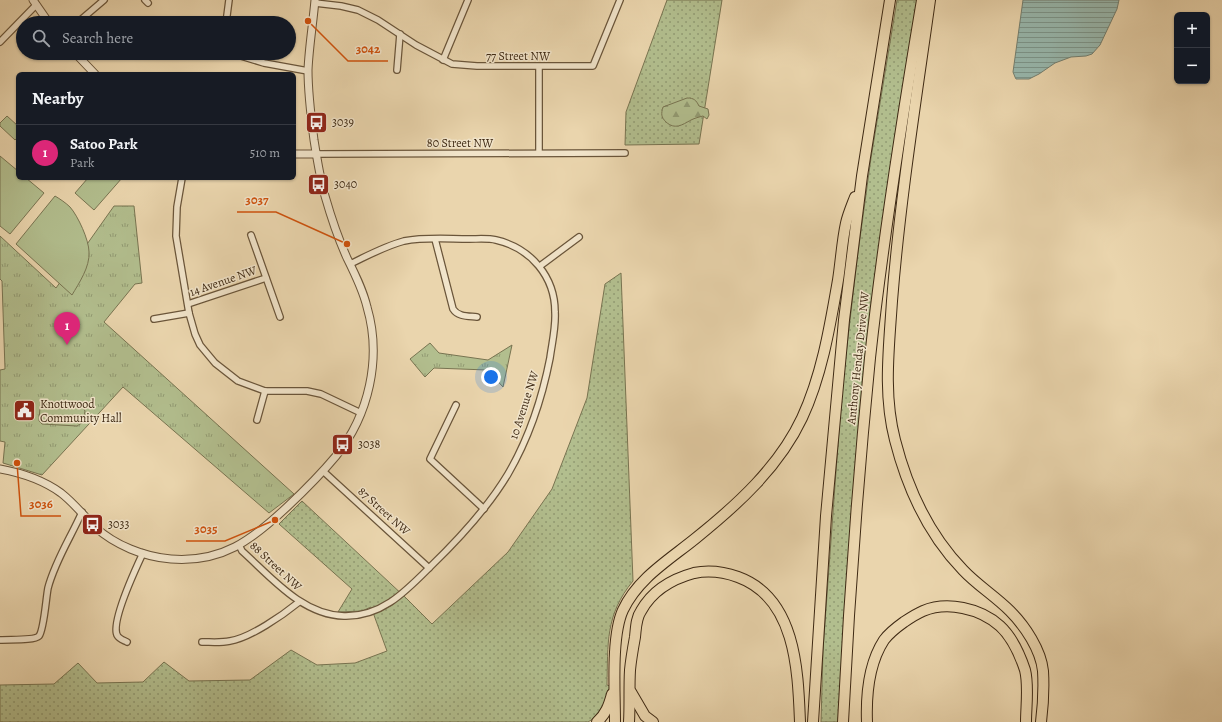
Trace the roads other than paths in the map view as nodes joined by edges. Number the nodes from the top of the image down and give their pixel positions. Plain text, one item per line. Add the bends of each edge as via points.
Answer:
1 (104, 0) edge
2 (229, 0) edge
3 (468, 0) edge
4 (620, 0) edge
5 (890, 0) edge
6 (922, 0) edge
7 (930, 0) edge
8 (315, 1) edge
9 (35, 2) edge
10 (23, 16) edge
11 (44, 16) edge
12 (85, 16) edge
13 (227, 16) edge
14 (16, 24) edge
15 (400, 34) junction
16 (0, 42) edge
17 (82, 60) edge
18 (254, 60) edge
19 (443, 60) junction
20 (539, 67) junction
21 (397, 70) dead end
22 (308, 71) junction
23 (93, 72) edge
24 (625, 152) dead end
25 (539, 153) junction
26 (296, 154) edge
27 (317, 154) junction
28 (862, 176) junction
29 (182, 180) edge
30 (251, 235) dead end
31 (579, 237) dead end
32 (435, 239) junction
33 (350, 264) junction
34 (540, 266) junction
35 (266, 278) junction
36 (188, 304) junction
37 (189, 313) junction
38 (280, 317) dead end
39 (477, 317) dead end
40 (154, 319) dead end
41 (266, 391) junction
42 (456, 405) dead end
43 (361, 413) junction
44 (257, 420) dead end
45 (0, 469) edge
46 (323, 471) junction
47 (484, 509) junction
48 (82, 512) junction
49 (239, 546) junction
50 (143, 554) junction
51 (429, 568) junction
52 (299, 602) junction
53 (365, 614) joint
54 (0, 640) edge
55 (127, 642) dead end
56 (202, 642) dead end
57 (615, 670) junction
58 (630, 690) junction
59 (1042, 692) junction
60 (1026, 698) junction
61 (597, 722) edge
62 (616, 722) edge
63 (629, 722) edge
64 (653, 722) edge
65 (800, 722) edge
66 (813, 722) edge
67 (843, 722) edge
68 (867, 722) edge
69 (1021, 722) edge
70 (1026, 722) edge
71 (1041, 722) edge
72 (1046, 722) edge

1 - 12 street
2 - 13 street
3 - 19 street
4 - 20 street, 77 Street NW via 593,66
5 - 28 highway, Anthony Henday Drive NW
6 - 67 highway, Anthony Henday Drive NW via 891,193 870,356 855,523
7 - 59 highway via 898,236 887,397 894,439 909,484 927,520 948,553 963,570 1010,611 1023,626 1038,654 1043,670
8 - 15 street, 77 Street NW via 358,10
8 - 22 street
9 - 10 street
9 - 11 street
14 - 16 street
15 - 19 street, 77 Street NW
15 - 21 street
17 - 23 street
18 - 22 street
19 - 20 street, 77 Street NW via 460,66
20 - 25 street
22 - 27 street via 310,109
24 - 25 street, 80 Street NW
25 - 27 street, 80 Street NW
26 - 27 street, 80 Street NW
27 - 33 street via 326,200
28 - 57 highway via 846,222 838,281 822,361 801,418 774,463 749,491 644,579 632,594 622,611 617,631
28 - 66 highway, Anthony Henday Drive NW via 831,450
29 - 36 street, 14 Avenue NW via 176,227
30 - 35 street, 14 Avenue NW
31 - 34 street
32 - 33 street via 400,242
32 - 34 street via 477,238 500,241 521,250
32 - 39 street via 455,313
33 - 43 street via 367,306 372,335 373,362 368,392
34 - 47 street, 10 Avenue NW via 554,299 555,317 545,384 517,458
35 - 36 street, 14 Avenue NW
35 - 38 street, 14 Avenue NW
36 - 37 street, 14 Avenue NW
37 - 40 street, 14 Avenue NW
37 - 41 street, 14 Avenue NW via 200,345 215,363 238,381
41 - 43 street, 14 Avenue NW via 307,391 321,394
41 - 44 street
42 - 47 street via 430,459
43 - 46 street via 349,437
45 - 48 street via 50,486 68,498
46 - 49 street via 262,530
46 - 51 street, 87 Street NW
47 - 51 street, 10 Avenue NW
48 - 50 street via 96,528 109,537
48 - 54 street via 51,580 42,629 38,637
49 - 50 street via 218,554 195,558 170,559
49 - 52 street, 88 Street NW
50 - 55 street via 125,595 117,626 118,636
51 - 53 street, 10 Avenue NW via 392,602
52 - 53 street, 88 Street NW via 315,611 333,615 346,617
52 - 56 street, 88 Street NW via 241,639 229,642
57 - 61 highway via 609,704 604,716
57 - 62 highway
58 - 63 highway
58 - 64 highway via 645,716
58 - 65 highway via 630,670 637,622 640,611 647,602 671,581 690,574 704,571 730,574 758,588 780,614 790,636 796,663
59 - 71 highway
59 - 72 highway
60 - 68 highway via 1025,672 1021,660 1010,638 1000,626 971,610 954,606 938,607 909,618 894,628 884,640 872,668 866,703
60 - 69 highway
60 - 70 highway

